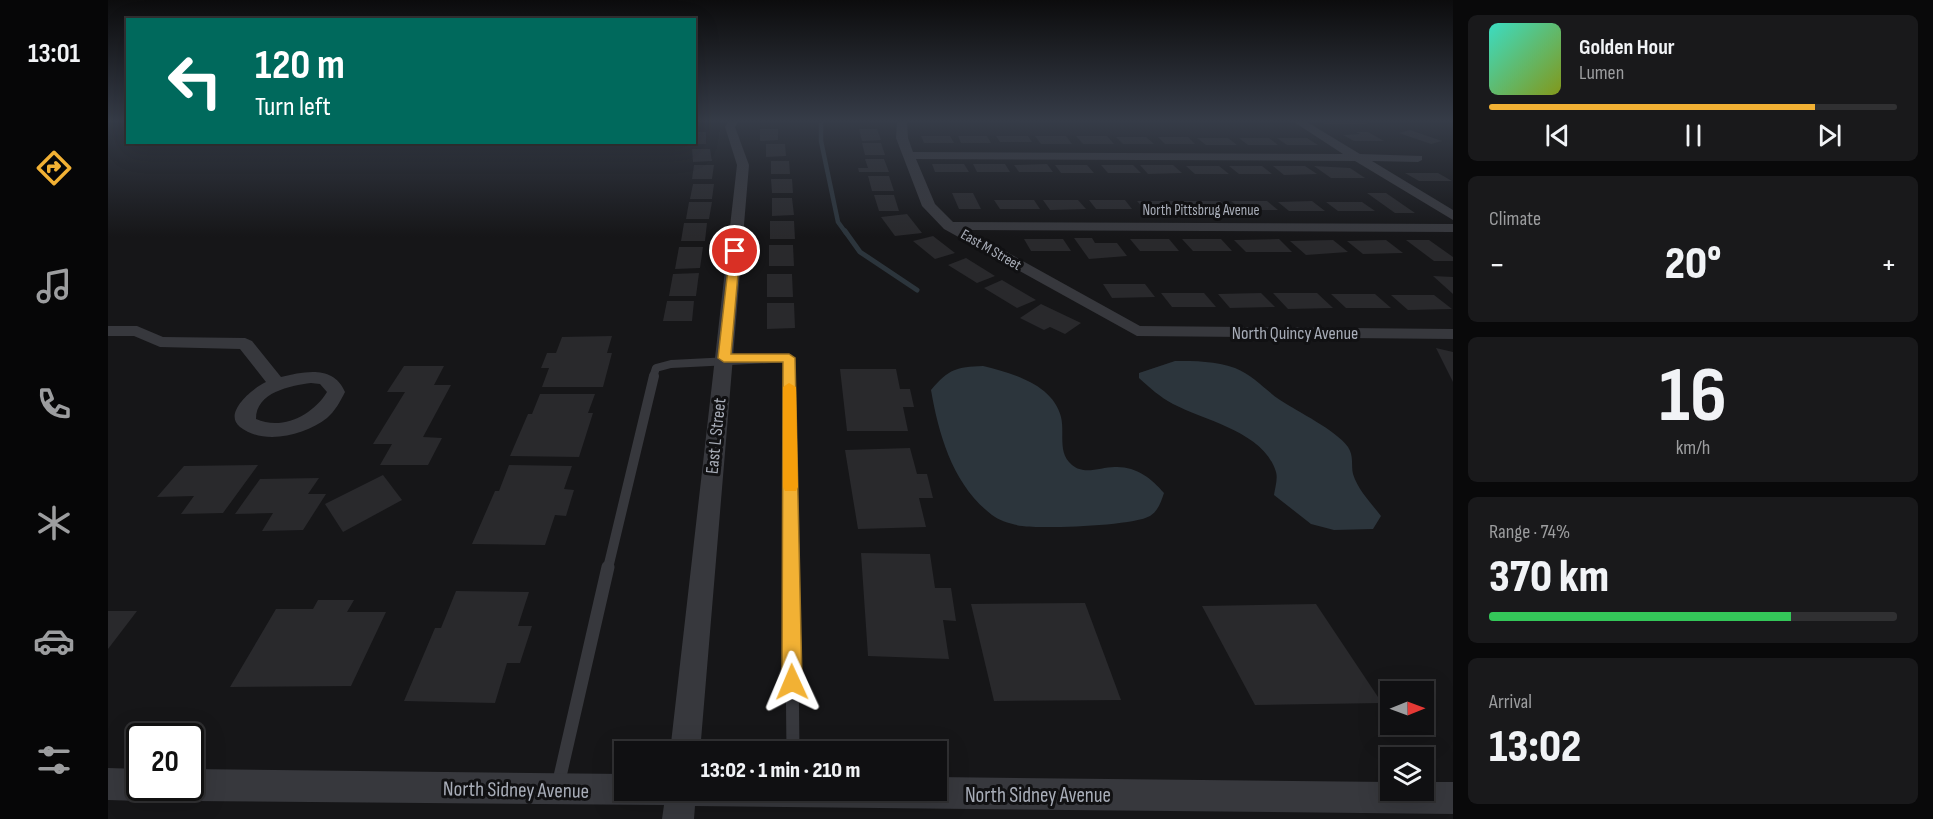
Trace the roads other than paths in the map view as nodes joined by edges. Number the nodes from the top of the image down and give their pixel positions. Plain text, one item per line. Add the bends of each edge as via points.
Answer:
1 (741, 160) edge
2 (911, 160) edge
3 (1363, 160) edge
4 (1453, 216) edge
5 (949, 226) junction
6 (1453, 228) edge
7 (108, 331) edge
8 (1137, 331) joint
9 (1453, 334) edge
10 (724, 358) junction
11 (277, 384) dead end
12 (686, 741) edge
13 (793, 741) edge
14 (108, 784) edge
15 (126, 785) edge
16 (204, 785) edge
17 (557, 790) junction
18 (947, 793) edge
19 (614, 795) edge
20 (1453, 798) edge

1 - 10 street, East L Street
2 - 5 street, East M Street via 929,206
3 - 4 street
5 - 6 street, North Pittsbrug Avenue
5 - 8 street, East M Street
7 - 11 street via 138,331 160,342 240,342
8 - 9 street, North Quincy Avenue
10 - 12 street, East L Street
10 - 13 lane via 789,358
10 - 17 lane via 656,368
14 - 15 street
16 - 17 street, North Sidney Avenue
17 - 19 street, North Sidney Avenue
18 - 20 street, North Sidney Avenue

